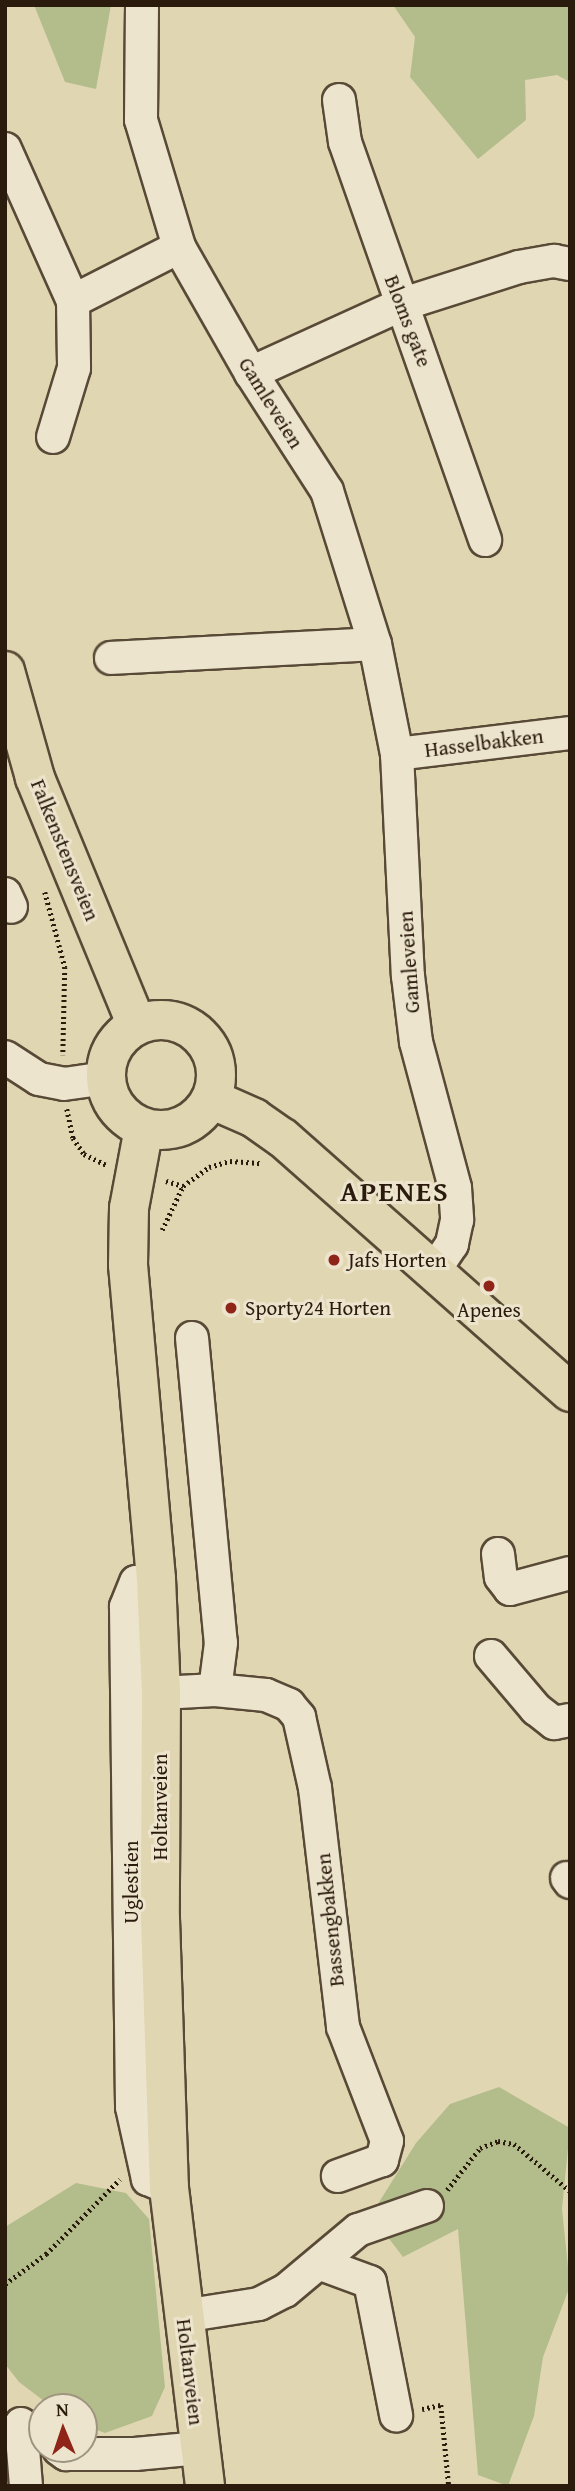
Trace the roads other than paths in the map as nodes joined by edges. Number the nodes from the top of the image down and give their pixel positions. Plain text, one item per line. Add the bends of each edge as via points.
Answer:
1 (142, 5) edge
2 (339, 100) dead end
3 (5, 149) edge
4 (179, 247) junction
5 (570, 264) edge
6 (74, 301) junction
7 (400, 305) junction
8 (251, 373) junction
9 (53, 437) dead end
10 (485, 540) dead end
11 (375, 644) junction
12 (111, 658) dead end
13 (5, 671) edge
14 (570, 733) edge
15 (397, 754) junction
16 (137, 1025) junction
17 (5, 1056) edge
18 (106, 1078) junction
19 (211, 1099) junction
20 (144, 1128) junction
21 (434, 1271) junction
22 (192, 1338) dead end
23 (570, 1392) edge
24 (498, 1553) dead end
25 (570, 1573) edge
26 (156, 1579) junction
27 (491, 1656) dead end
28 (215, 1690) junction
29 (161, 1693) junction
30 (570, 1720) edge
31 (338, 2176) dead end
32 (157, 2178) junction
33 (427, 2206) road end
34 (321, 2264) junction
35 (183, 2316) junction
36 (396, 2415) road end
37 (23, 2422) edge
38 (200, 2448) junction
39 (98, 2454) edge
40 (26, 2486) edge
41 (205, 2486) edge

1 - 4 street, Gamleveien via 141,120
2 - 7 street, Bloms gate via 345,142
3 - 6 street
4 - 6 street
4 - 8 street, Gamleveien
5 - 7 street via 554,261 519,267
6 - 9 street via 74,368
7 - 8 street
7 - 10 street, Bloms gate via 440,402
8 - 11 street, Gamleveien via 327,491
11 - 12 street
11 - 15 street, Gamleveien
13 - 16 main road, Falkenstensveien via 38,789
14 - 15 street, Hasselbakken
15 - 21 street, Gamleveien via 408,976 416,1042 456,1199 452,1244
16 - 18 main road via 113,1047
16 - 19 main road via 171,1020 201,1036 216,1066
17 - 18 street via 39,1079 64,1084
18 - 20 main road via 111,1100 124,1117
19 - 20 main road via 190,1123 175,1129
19 - 21 main road via 254,1118 283,1138
20 - 26 main road, Holtanveien via 134,1173 128,1265
21 - 23 main road
22 - 28 street via 221,1643
24 - 25 street via 501,1577 510,1589
26 - 29 main road, Holtanveien
26 - 32 street, Uglestien via 136,1582 127,1607 132,2108
27 - 30 street via 536,1709 554,1723
28 - 29 street, Bassengbakken
28 - 31 street, Bassengbakken via 266,1695 289,1705 304,1732 326,1867 342,2027 387,2141 382,2160
29 - 32 main road, Holtanveien
32 - 35 main road, Holtanveien
33 - 34 street via 358,2230
34 - 35 street via 259,2304
34 - 36 street via 370,2282
35 - 38 main road, Holtanveien
37 - 40 street
38 - 39 street
38 - 41 main road, Holtanveien

